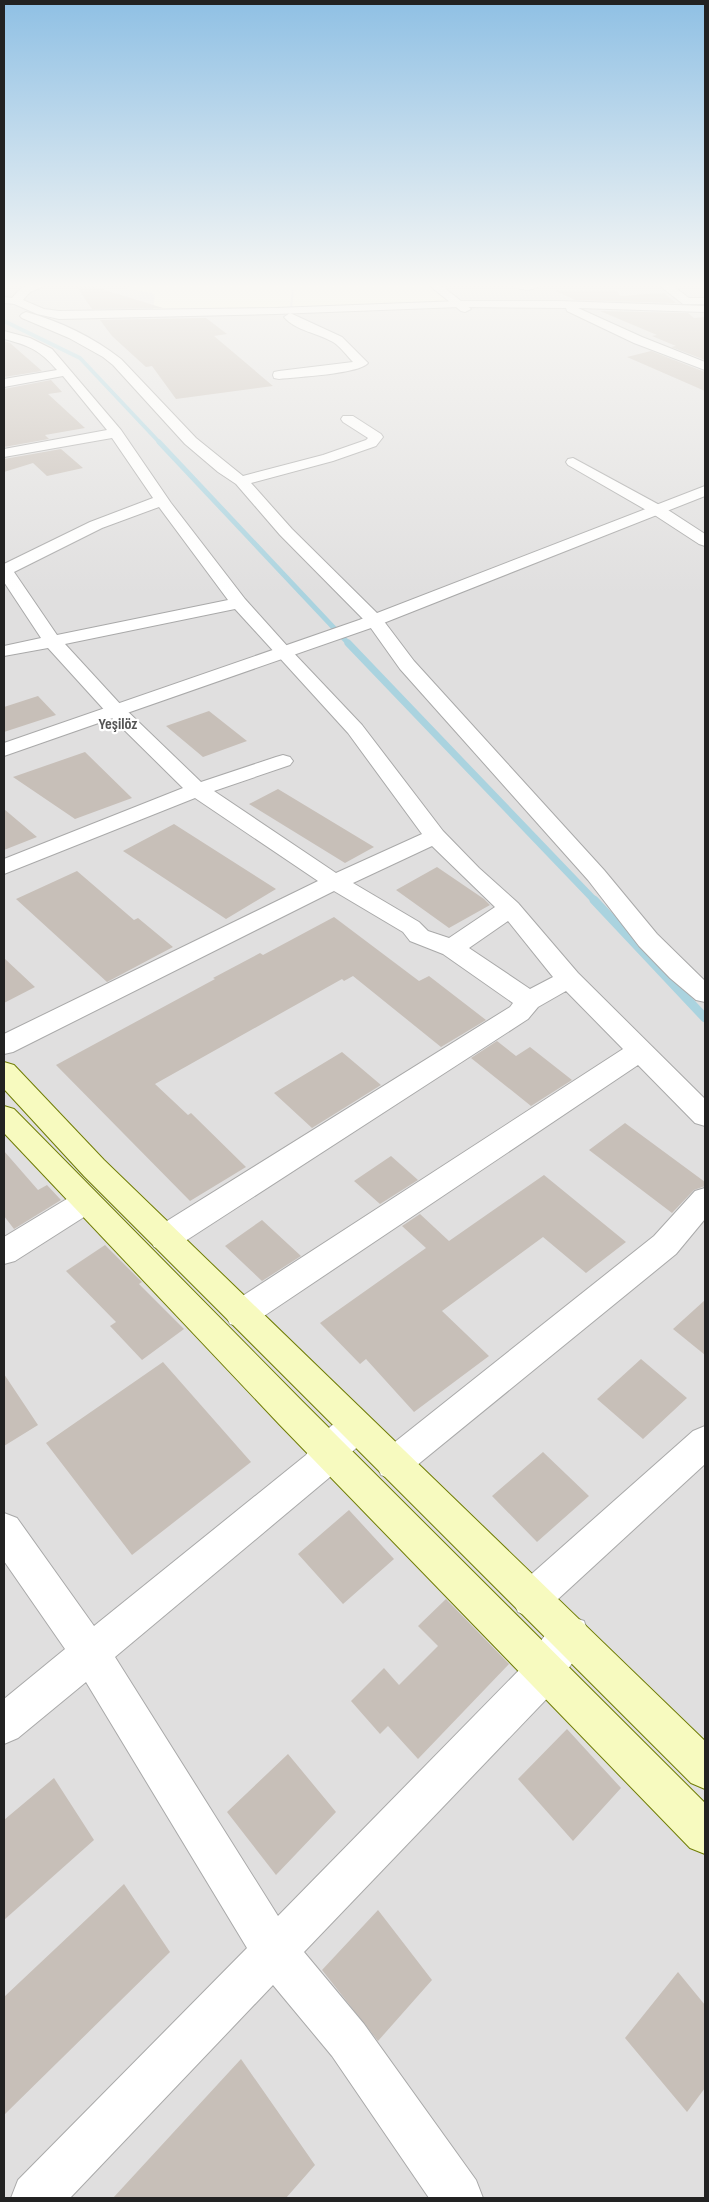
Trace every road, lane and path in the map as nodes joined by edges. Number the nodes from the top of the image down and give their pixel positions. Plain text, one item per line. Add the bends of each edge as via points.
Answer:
1 (80, 389) edge
2 (142, 389) edge
3 (348, 419) dead end
4 (116, 433) junction
5 (4, 453) edge
6 (573, 462) dead end
7 (241, 481) junction
8 (705, 491) edge
9 (162, 500) junction
10 (659, 510) junction
11 (705, 541) edge
12 (4, 570) edge
13 (239, 603) junction
14 (369, 622) junction
15 (52, 640) junction
16 (4, 651) edge
17 (282, 652) junction
18 (115, 710) junction
19 (4, 750) edge
20 (283, 761) dead end
21 (197, 790) junction
22 (435, 836) junction
23 (4, 867) edge
24 (335, 882) junction
25 (510, 908) junction
26 (452, 948) junction
27 (569, 979) junction
28 (705, 994) edge
29 (529, 1001) junction
30 (4, 1045) edge
31 (640, 1050) junction
32 (4, 1072) edge
33 (4, 1116) edge
34 (705, 1116) edge
35 (705, 1199) edge
36 (85, 1202) junction
37 (165, 1238) junction
38 (4, 1252) edge
39 (241, 1314) junction
40 (356, 1427) junction
41 (705, 1442) edge
42 (328, 1451) junction
43 (393, 1464) junction
44 (4, 1530) edge
45 (531, 1599) junction
46 (570, 1635) junction
47 (90, 1653) junction
48 (544, 1669) junction
49 (4, 1724) edge
50 (705, 1769) edge
51 (705, 1833) edge
52 (275, 1952) junction
53 (36, 2198) edge
54 (458, 2198) edge

1 - 4 street
2 - 7 street via 201,453
3 - 7 street via 376,437 371,443 328,458
4 - 5 street
4 - 9 street
6 - 10 street
7 - 14 street
8 - 10 street
9 - 12 street via 96,525
9 - 13 street
10 - 11 street
10 - 14 street
12 - 15 street
13 - 15 street
13 - 17 street
14 - 17 street
14 - 28 street via 596,874 648,940 678,972
15 - 16 street
15 - 18 street
17 - 18 street
17 - 22 street via 355,729
18 - 19 street
18 - 21 street
20 - 21 street
21 - 23 street
21 - 24 street
22 - 24 street
22 - 25 street
24 - 26 street via 419,936
24 - 30 street
25 - 26 street
25 - 27 street
26 - 29 street
27 - 29 street
27 - 31 street
29 - 37 street via 519,1013
31 - 34 street
31 - 39 street
32 - 37 main road
33 - 36 main road
35 - 43 street via 664,1245
36 - 38 street
36 - 42 main road
37 - 39 main road
39 - 40 main road
40 - 42 street
40 - 43 main road
41 - 45 street
42 - 47 street via 318,1466
42 - 48 main road
43 - 45 main road
44 - 47 street
45 - 46 main road
46 - 48 street
46 - 50 main road
47 - 49 street
47 - 52 street
48 - 51 main road
48 - 52 street via 543,1674
52 - 53 street
52 - 54 street via 348,2040

